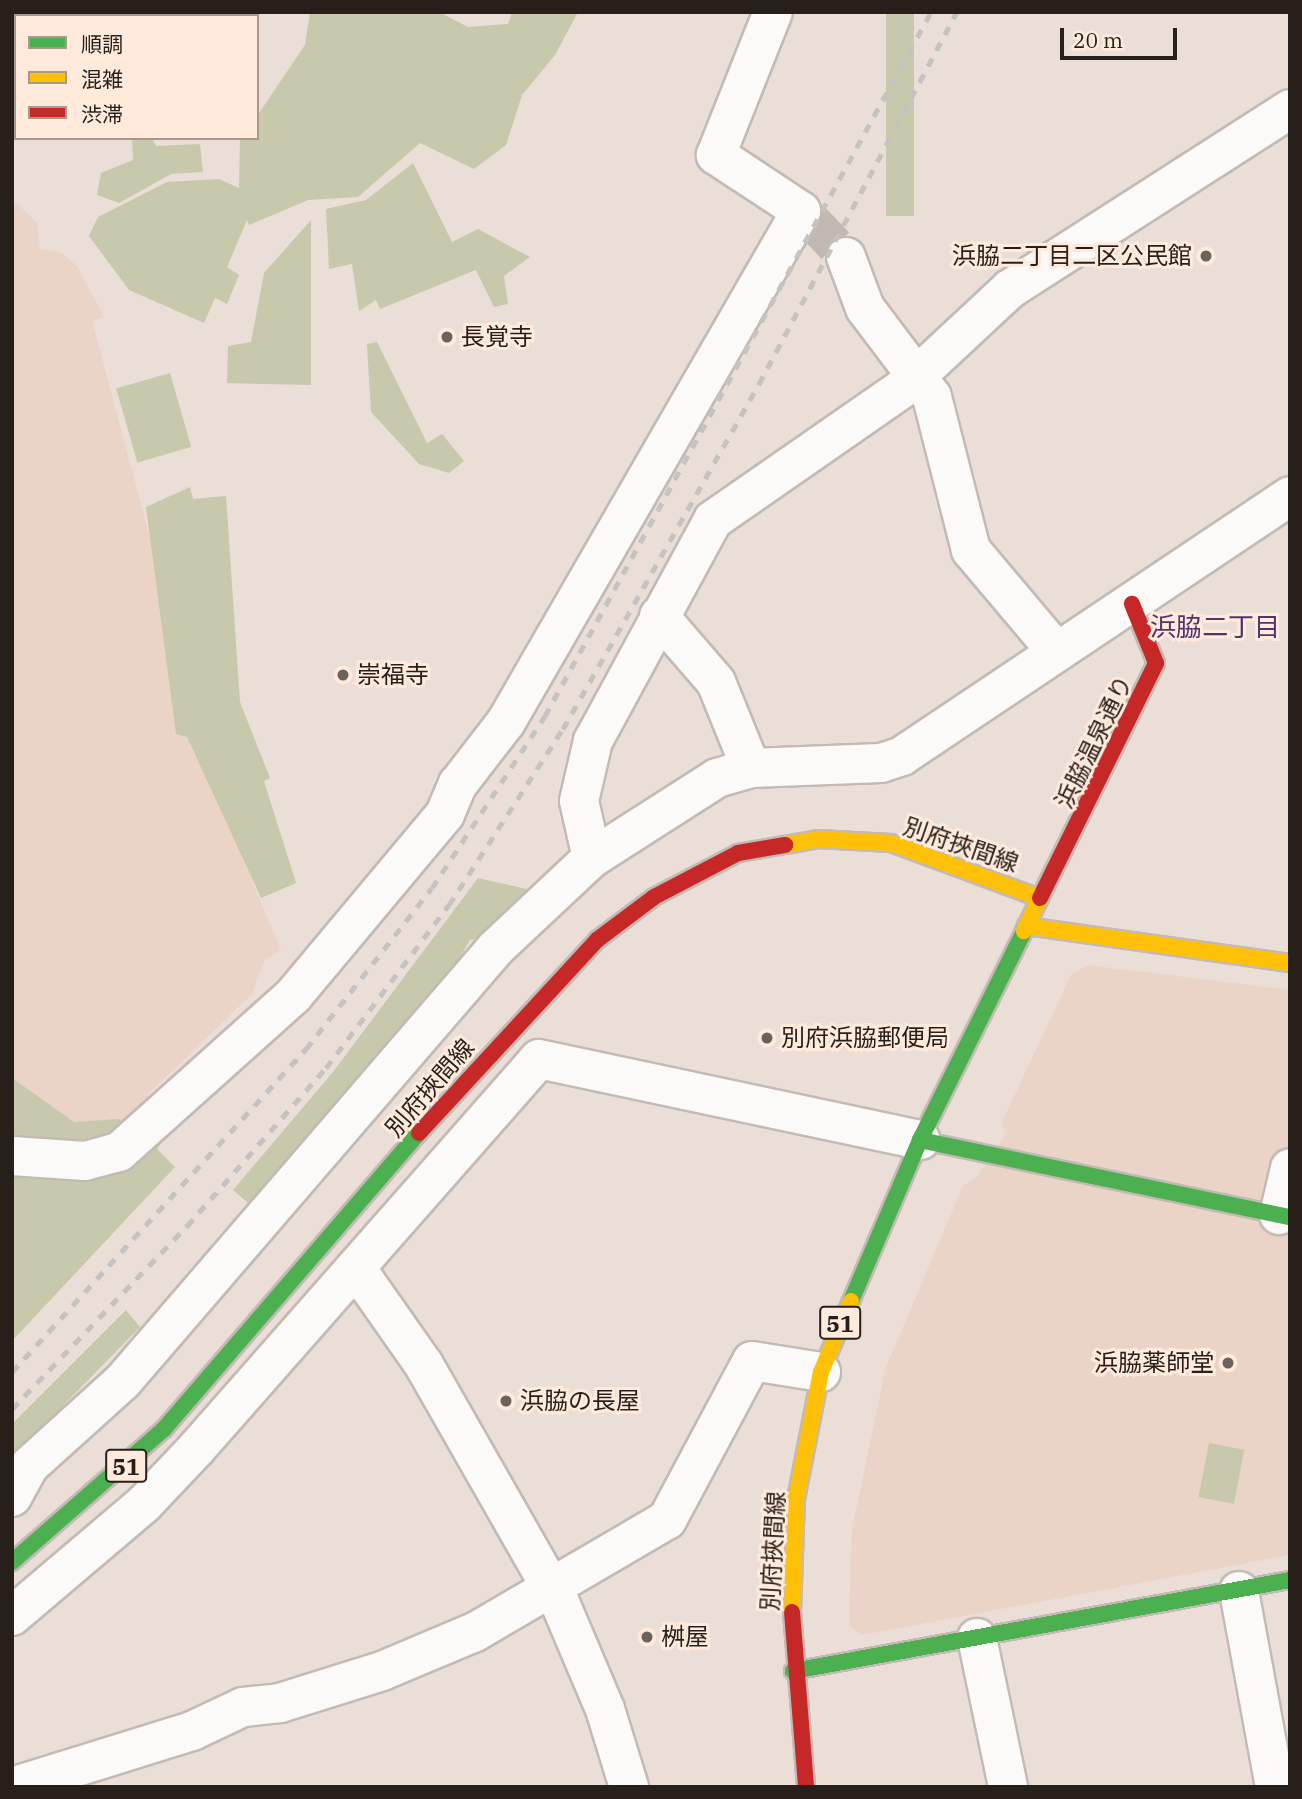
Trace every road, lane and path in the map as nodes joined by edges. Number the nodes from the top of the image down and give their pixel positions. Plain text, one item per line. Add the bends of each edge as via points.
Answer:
1 (774, 12) edge
2 (1290, 109) edge
3 (846, 257) tunnel mouth
4 (913, 374) junction
5 (1290, 496) edge
6 (1132, 604) junction
7 (659, 616) junction
8 (1056, 651) junction
9 (751, 768) junction
10 (592, 858) junction
11 (1040, 898) junction
12 (1026, 926) junction
13 (1290, 963) edge
14 (920, 1140) junction
15 (12, 1156) edge
16 (1290, 1168) edge
17 (1285, 1216) edge
18 (356, 1268) junction
19 (821, 1372) junction
20 (12, 1497) edge
21 (43, 1532) junction
22 (12, 1546) edge
23 (12, 1562) edge
24 (1290, 1580) edge
25 (553, 1589) junction
26 (1239, 1591) junction
27 (12, 1616) edge
28 (977, 1638) junction
29 (793, 1671) junction
30 (12, 1787) edge
31 (629, 1787) edge
32 (806, 1787) edge
33 (1008, 1787) edge
34 (1275, 1787) edge

1 - 15 street via 716,155 805,214 506,722 458,784 444,814 301,987 119,1152 85,1161
2 - 4 street via 1010,289
3 - 4 street via 865,308
4 - 7 street via 906,386 713,520
4 - 8 street via 932,397 943,430 971,550
5 - 6 street
6 - 8 street
6 - 11 main road, 浜脇温泉通り via 1156,663
7 - 9 street via 716,682
7 - 10 street via 601,719 584,771 579,801
8 - 9 street via 892,761
9 - 10 street via 664,807
10 - 20 street via 496,948 122,1381 29,1466
11 - 12 main road, 別府挾間線 / 51
11 - 21 main road, 別府挾間線 / 51 via 891,843 818,839 768,845 693,874 636,909 557,976 199,1389 125,1467
12 - 13 main road
12 - 14 main road, 別府挾間線 / 51
14 - 17 main road
14 - 18 street via 540,1059
14 - 19 main road, 別府挾間線 / 51
16 - 17 street
18 - 25 street via 424,1365
18 - 27 street via 144,1504
19 - 25 street via 752,1361 667,1520
19 - 29 main road, 別府挾間線 / 51 via 796,1499
21 - 22 main road
21 - 23 main road, 別府挾間線 / 51
24 - 26 main road
25 - 30 street via 475,1632 382,1671 280,1703 243,1707 192,1731
25 - 31 street via 606,1709
26 - 28 main road
26 - 34 street
28 - 29 main road
28 - 33 street
29 - 32 main road, 別府挾間線 / 51

